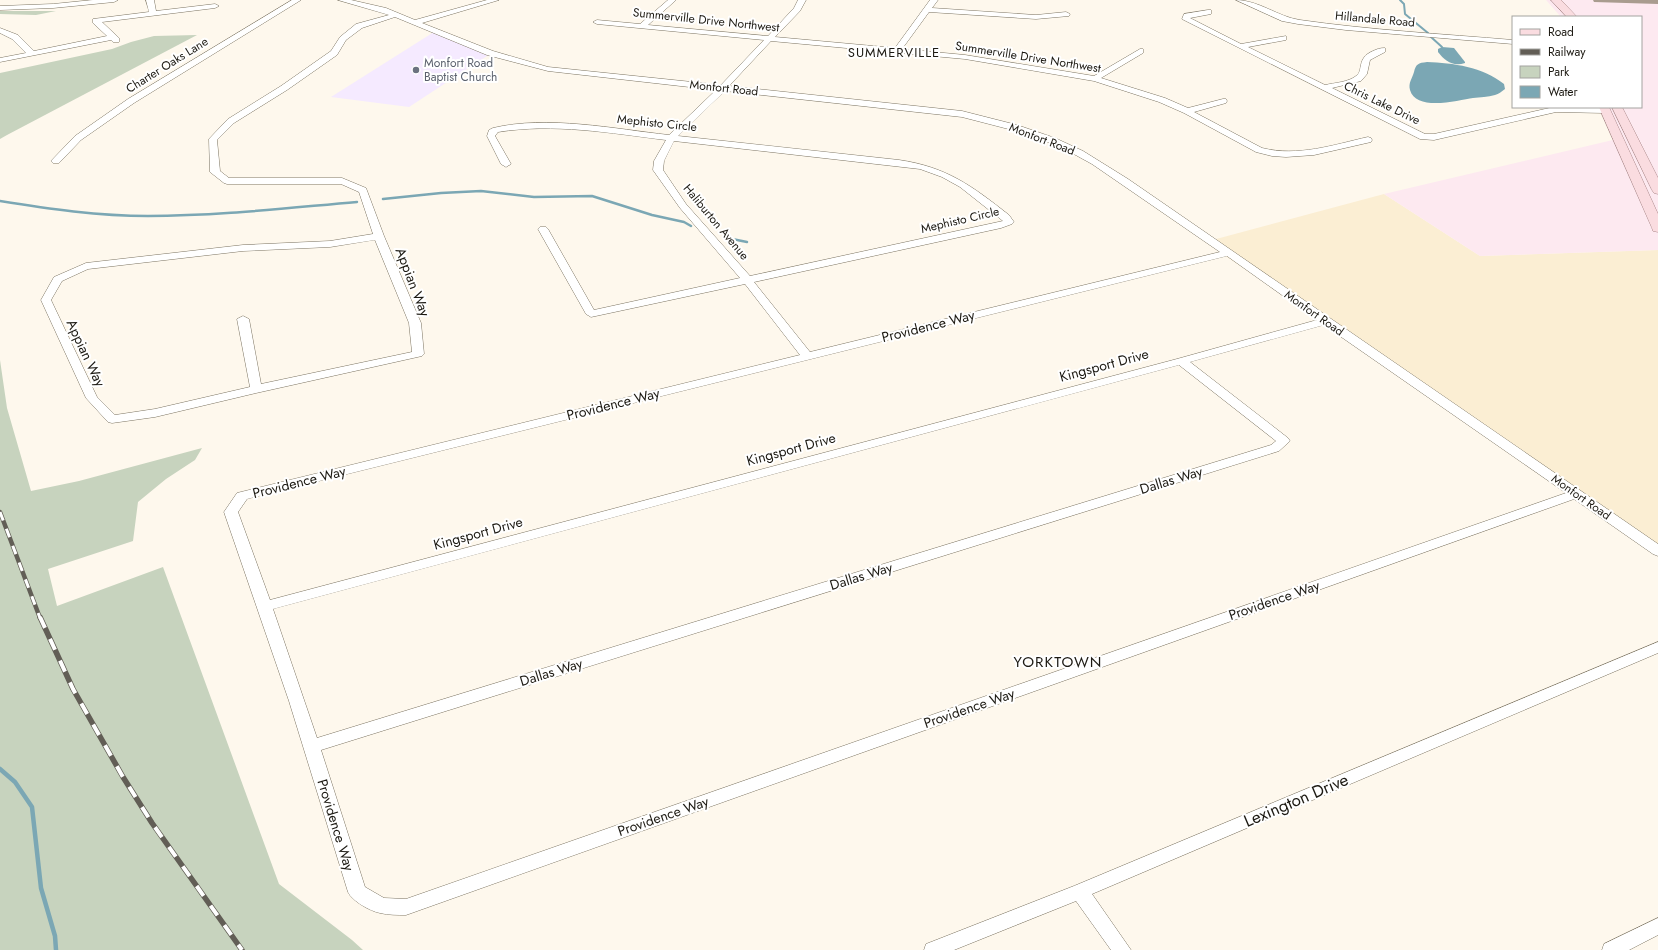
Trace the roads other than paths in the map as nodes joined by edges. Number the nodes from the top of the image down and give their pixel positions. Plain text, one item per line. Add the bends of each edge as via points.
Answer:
1 (114, 0) edge
2 (150, 0) edge
3 (297, 0) edge
4 (342, 0) edge
5 (495, 0) edge
6 (672, 0) edge
7 (802, 0) edge
8 (934, 0) edge
9 (1240, 0) edge
10 (1556, 0) edge
11 (1547, 3) dead end
12 (215, 6) dead end
13 (0, 8) edge
14 (928, 10) junction
15 (1208, 12) dead end
16 (153, 14) junction
17 (1066, 14) dead end
18 (396, 15) junction
19 (1558, 16) edge
20 (1571, 16) edge
21 (597, 22) dead end
22 (414, 23) junction
23 (642, 26) junction
24 (0, 30) edge
25 (1283, 38) dead end
26 (769, 39) junction
27 (1512, 42) edge
28 (1240, 46) junction
29 (1382, 50) dead end
30 (897, 51) junction
31 (1140, 51) dead end
32 (32, 54) junction
33 (0, 60) edge
34 (1095, 79) junction
35 (722, 88) junction
36 (1324, 88) junction
37 (1223, 101) dead end
38 (1604, 108) edge
39 (1618, 108) edge
40 (1187, 111) junction
41 (671, 138) junction
42 (1368, 140) dead end
43 (56, 161) dead end
44 (506, 164) dead end
45 (1658, 190) edge
46 (1658, 228) edge
47 (543, 229) dead end
48 (379, 236) junction
49 (1227, 253) junction
50 (747, 280) junction
51 (243, 319) dead end
52 (1325, 321) junction
53 (807, 356) junction
54 (1181, 360) junction
55 (256, 389) junction
56 (1576, 494) junction
57 (1658, 551) edge
58 (266, 606) junction
59 (1658, 646) edge
60 (312, 746) junction
61 (1080, 891) junction
62 (1658, 926) edge
63 (933, 950) edge
64 (1122, 950) edge
65 (1611, 950) edge

1 - 13 street
2 - 16 street
3 - 43 street, Charter Oaks Lane via 131,101 78,138
4 - 18 street, Monfort Road
5 - 22 street
6 - 23 street
7 - 26 street, Haliburton Avenue
8 - 14 street
9 - 27 street, Hillandale Road via 1298,22
10 - 20 main road
11 - 19 main road
12 - 16 street
14 - 17 street via 1036,17
14 - 30 street
15 - 28 street, Chris Lake Drive via 1187,16 1186,19
16 - 32 street via 96,21 115,39
18 - 22 street, Monfort Road
18 - 48 street, Appian Way via 359,26 343,39 334,53 231,121 213,139 215,172 227,181 342,181 363,190
21 - 23 street, Summerville Drive Northwest
22 - 35 street, Monfort Road via 490,53 548,69
23 - 26 street, Summerville Drive Northwest
24 - 32 street via 15,37
25 - 28 street
26 - 30 street, Summerville Drive Northwest
26 - 35 street, Haliburton Avenue
28 - 36 street, Chris Lake Drive
29 - 36 street via 1366,58 1363,74 1358,79
30 - 34 street, Summerville Drive Northwest via 965,58
31 - 34 street
32 - 33 street
34 - 40 street, Summerville Drive Northwest via 1162,100
35 - 41 street, Haliburton Avenue
35 - 49 street, Monfort Road via 962,114 1001,123 1063,145 1103,166
36 - 38 street, Chris Lake Drive via 1423,137 1434,137 1556,109
37 - 40 street
38 - 46 main road
39 - 45 main road
40 - 42 street, Summerville Drive Northwest via 1271,154 1301,154
41 - 44 street, Mephisto Circle via 557,125 493,130 491,136
41 - 50 street, Haliburton Avenue via 659,161 658,170 683,206
41 - 50 street, Mephisto Circle via 909,164 936,171 961,183 1009,222
47 - 50 street, Mephisto Circle via 591,314
48 - 55 street, Appian Way via 415,323 418,354
48 - 55 street, Appian Way via 330,244 243,248 86,266 58,279 46,300 92,398 112,419 155,413
49 - 52 street, Monfort Road
49 - 53 street, Providence Way
50 - 53 street, Haliburton Avenue
51 - 55 street
52 - 54 street, Kingsport Drive
52 - 56 street, Monfort Road
53 - 58 street, Providence Way via 242,496 231,512
54 - 58 street, Kingsport Drive
54 - 60 street, Dallas Way via 1284,441 1267,451
56 - 57 street, Monfort Road
56 - 60 street, Providence Way via 406,907 381,906 357,892
58 - 60 street, Providence Way
59 - 61 street, Lexington Drive
61 - 63 street, Lexington Drive
61 - 64 street
62 - 65 street

